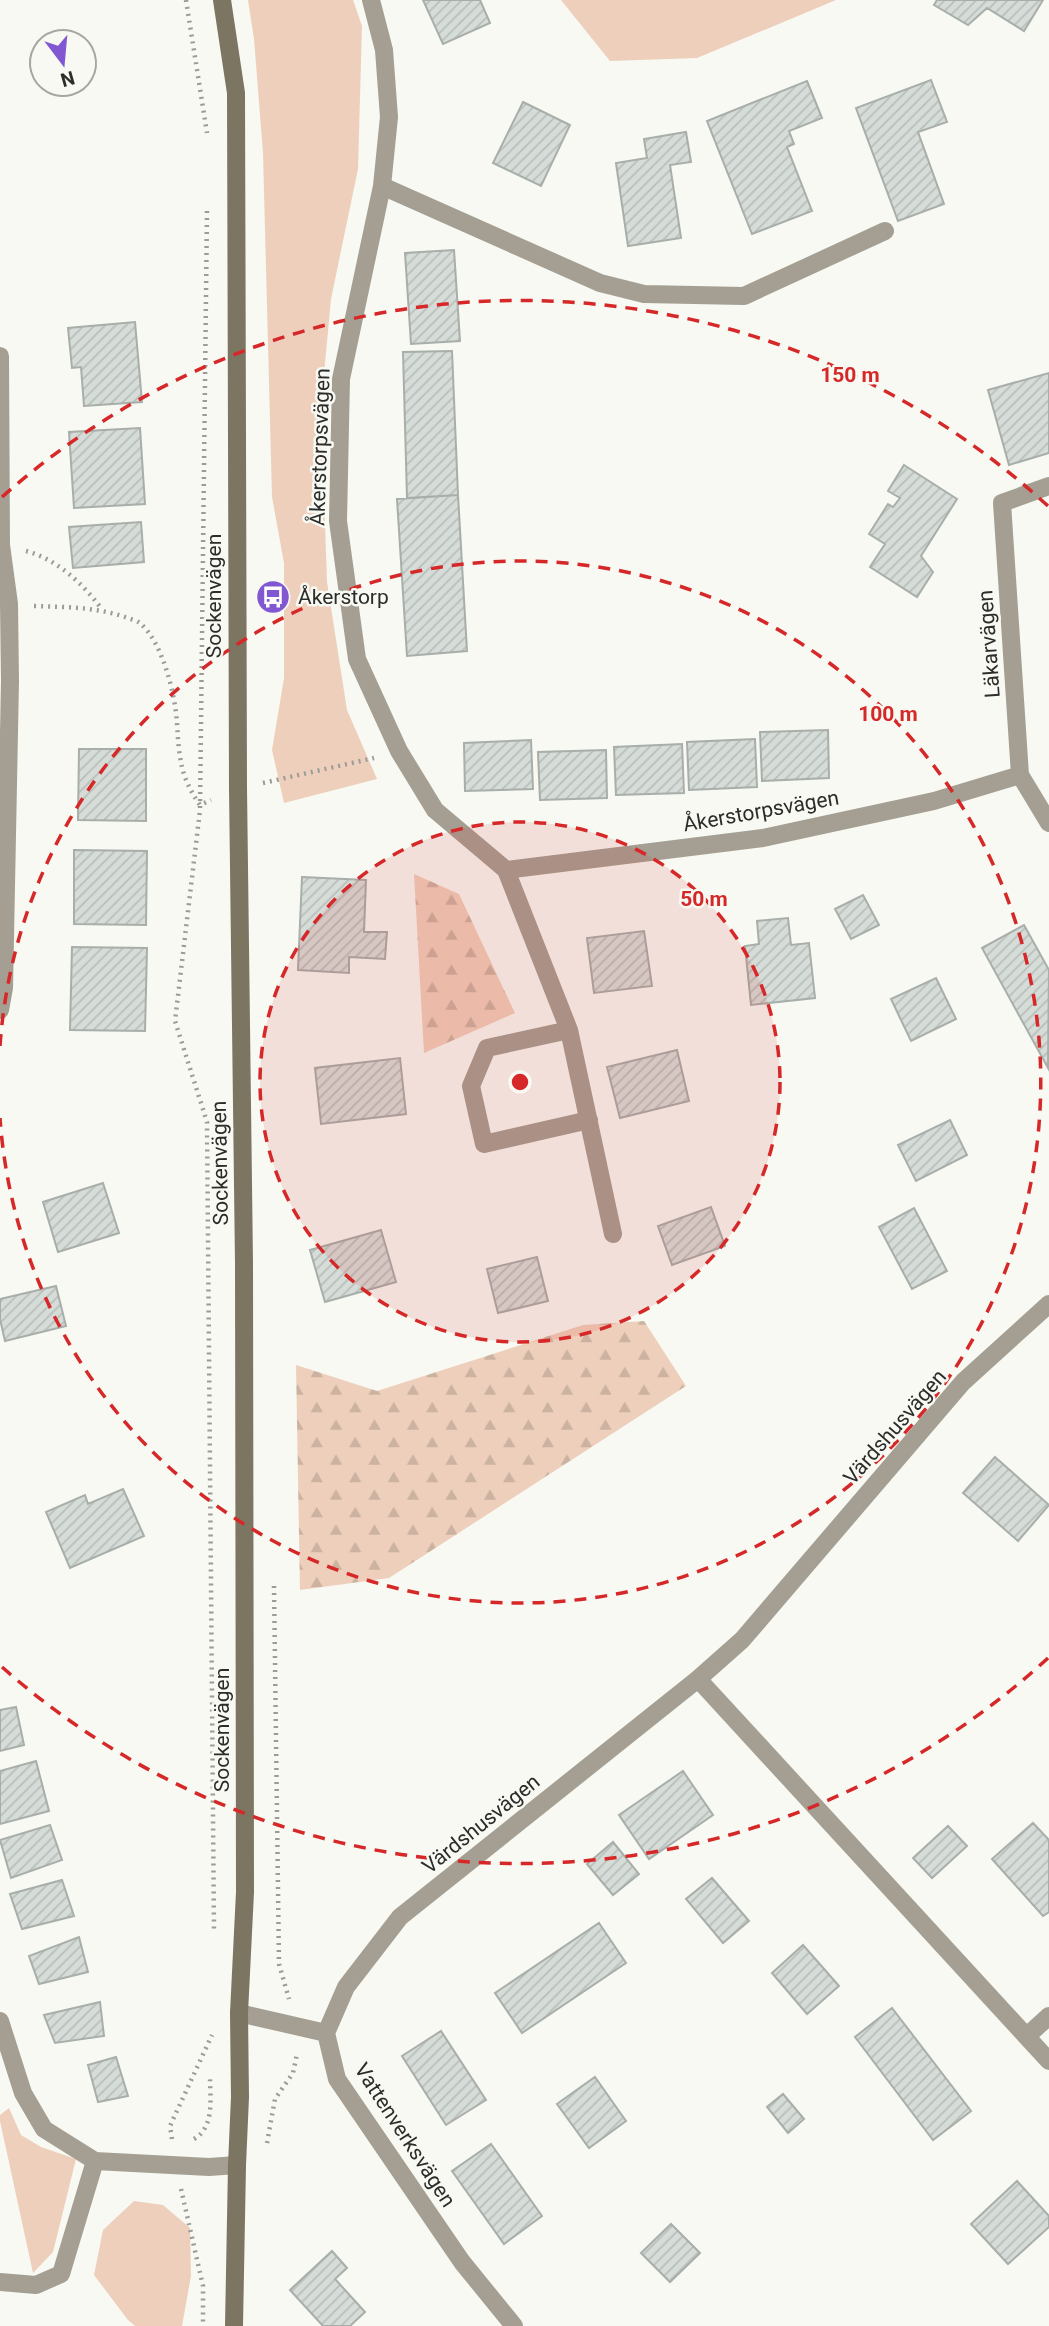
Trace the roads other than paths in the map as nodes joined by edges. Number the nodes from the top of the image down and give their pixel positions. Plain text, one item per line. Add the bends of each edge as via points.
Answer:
1 (222, 0) edge
2 (370, 0) edge
3 (382, 186) junction
4 (885, 231) dead end
5 (0, 356) edge
6 (1049, 486) edge
7 (0, 501) edge
8 (1, 545) edge
9 (5, 680) edge
10 (1020, 775) junction
11 (1049, 823) edge
12 (4, 831) edge
13 (506, 870) junction
14 (2, 987) edge
15 (0, 1010) edge
16 (569, 1030) junction
17 (589, 1120) junction
18 (613, 1234) dead end
19 (1049, 1304) edge
20 (698, 1679) junction
21 (239, 2013) junction
22 (1049, 2016) edge
23 (0, 2021) edge
24 (326, 2033) junction
25 (1027, 2036) junction
26 (1049, 2061) edge
27 (95, 2161) junction
28 (237, 2165) junction
29 (0, 2282) edge
30 (234, 2326) edge
31 (514, 2326) edge

1 - 21 street, Sockenvägen via 236,93 246,1892
2 - 3 street, Åkerstorpsvägen via 384,50 389,117
3 - 4 street via 600,283 644,294 744,296
3 - 13 street, Åkerstorpsvägen via 341,379 338,521 357,659 399,751 435,810
5 - 7 street
6 - 10 street, Läkarvägen via 1002,503
7 - 8 street
8 - 9 street via 9,604
9 - 12 street
10 - 11 street, Läkarvägen
10 - 13 street, Åkerstorpsvägen via 934,801 763,838
12 - 14 street
13 - 16 street, Åkerstorpsvägen
14 - 15 street
16 - 17 street, Åkerstorpsvägen
16 - 17 street via 487,1048 471,1086 484,1144
17 - 18 street, Åkerstorpsvägen
19 - 20 street, Värdshusvägen via 963,1382 742,1640
20 - 24 street, Värdshusvägen via 400,1917 346,1987
20 - 25 street
21 - 24 street
21 - 28 street, Sockenvägen
22 - 25 street
23 - 27 street via 23,2093 44,2129
24 - 31 street, Vattenverksvägen via 337,2079 462,2262
25 - 26 street
27 - 28 street
27 - 29 street via 61,2274 36,2284
28 - 30 street, Sockenvägen

